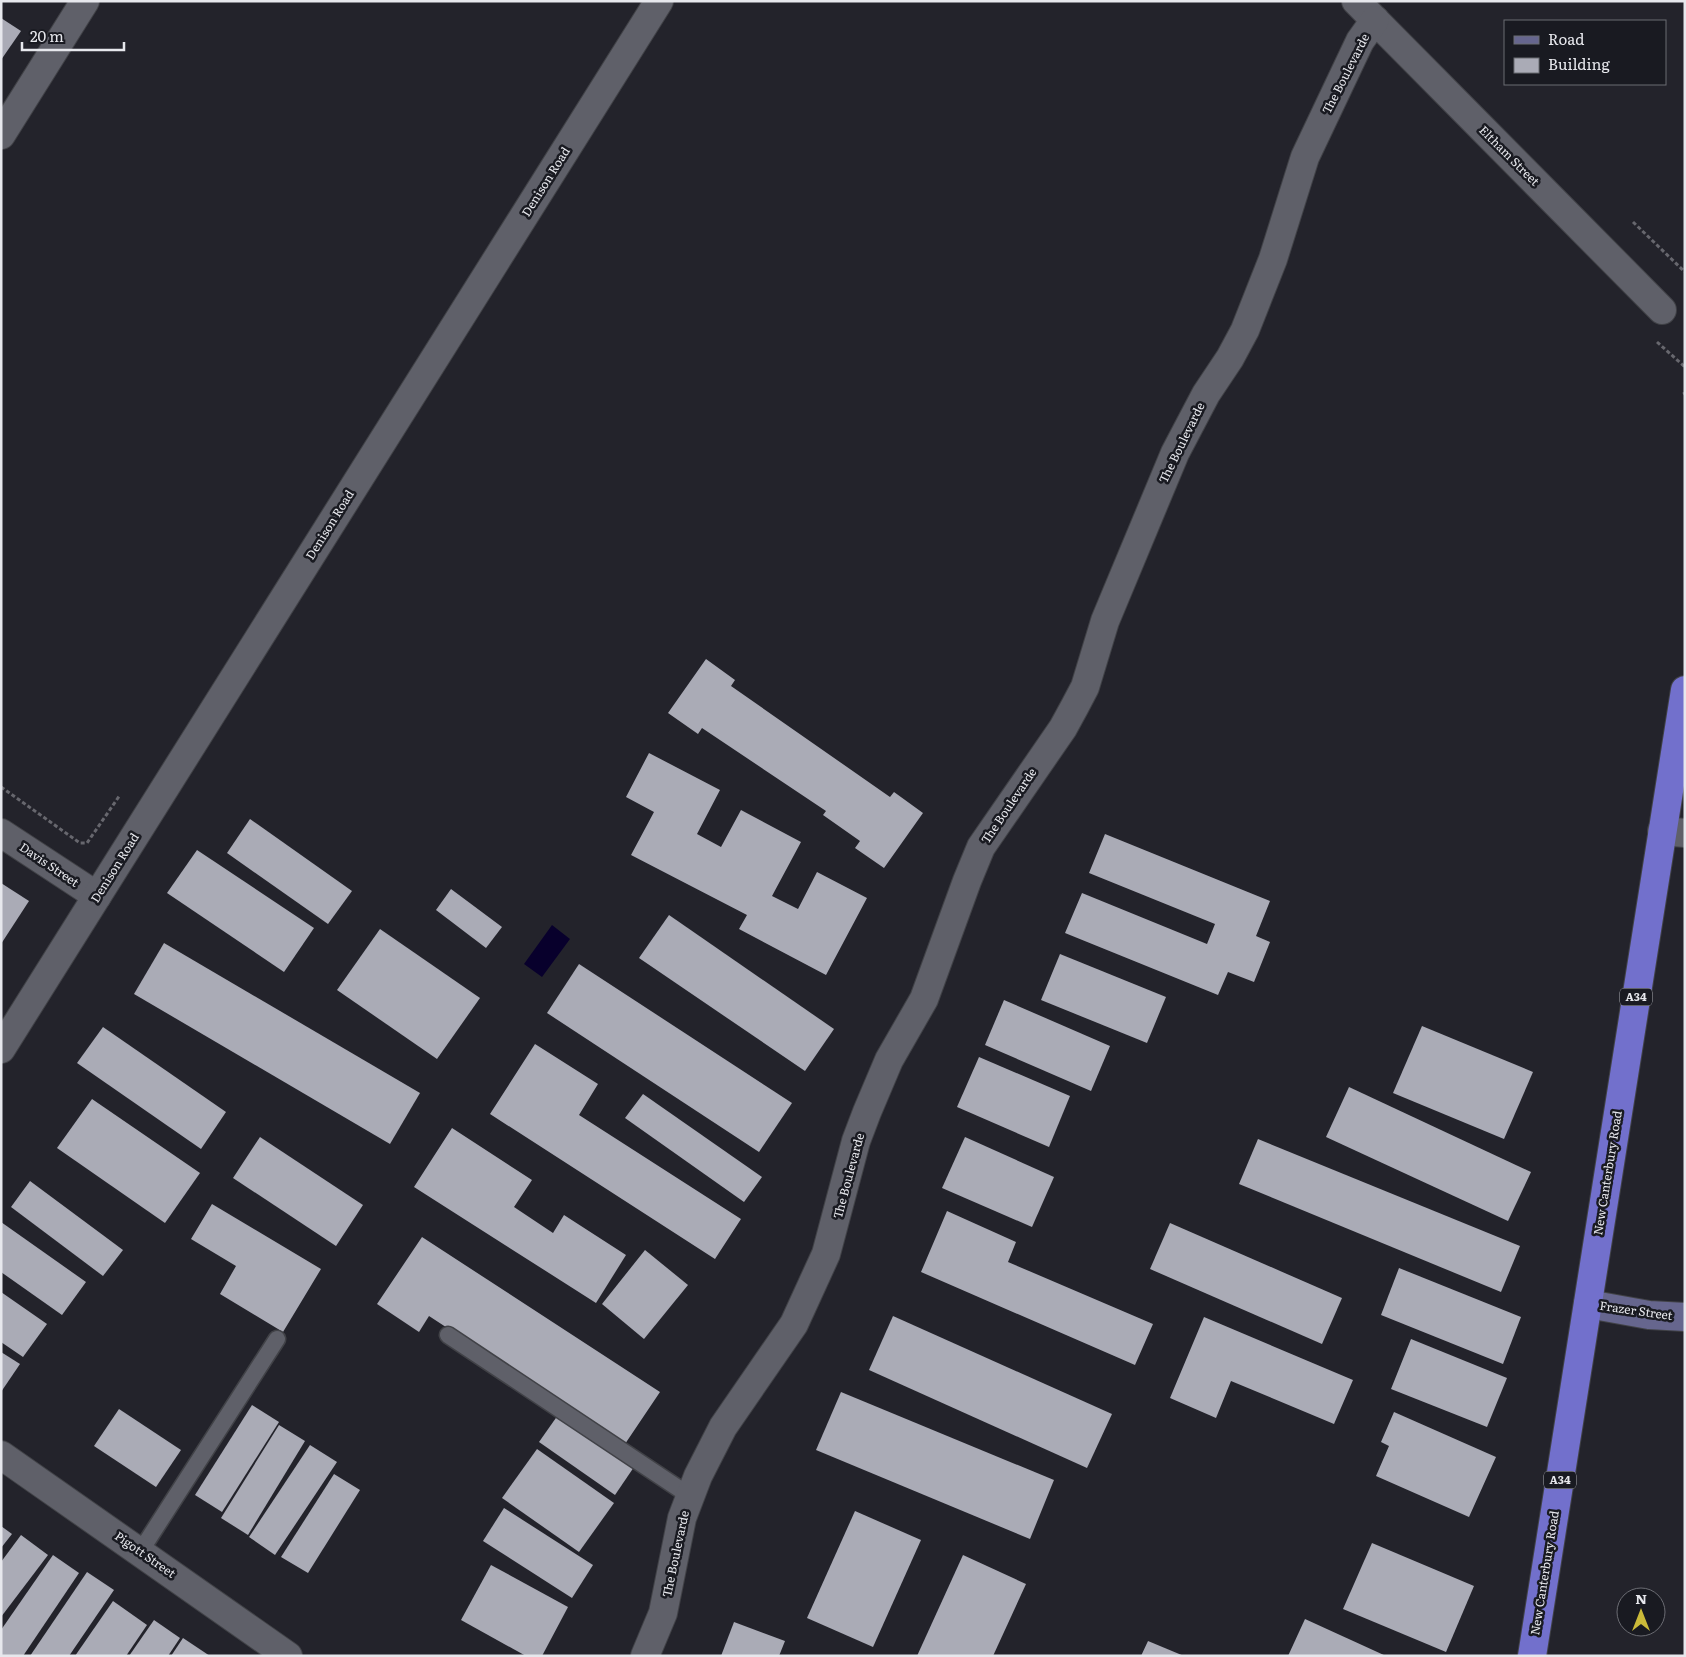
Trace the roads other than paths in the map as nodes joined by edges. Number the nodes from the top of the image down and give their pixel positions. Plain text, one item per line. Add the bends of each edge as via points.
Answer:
1 (85, 1) edge
2 (659, 1) edge
3 (1364, 7) edge
4 (1, 135) edge
5 (1662, 310) dead end
6 (1685, 690) edge
7 (1674, 832) edge
8 (1, 833) edge
9 (97, 896) junction
10 (1, 1048) edge
11 (1588, 1304) junction
12 (1685, 1317) edge
13 (448, 1335) dead end
14 (277, 1339) dead end
15 (1, 1455) edge
16 (690, 1496) junction
17 (140, 1552) junction
18 (288, 1656) edge
19 (645, 1656) edge
20 (1532, 1656) edge

1 - 4 street
2 - 9 street, Denison Road
3 - 5 street, Eltham Street
3 - 16 street, The Boulevarde via 1360,41 1305,157 1273,259 1245,330 1175,453 1105,620 1076,706 981,847 924,999 889,1060 867,1112 856,1141 826,1254 794,1324 723,1428
6 - 7 highway, New Canterbury Road / A34
7 - 11 highway, New Canterbury Road / A34
8 - 9 street, Davis Street
9 - 10 street, Denison Road
11 - 12 main road, Frazer Street via 1649,1315
11 - 20 highway, New Canterbury Road / A34
13 - 16 lane
14 - 17 lane
15 - 17 street, Pigott Street
16 - 19 street, The Boulevarde via 662,1613
17 - 18 street, Pigott Street

